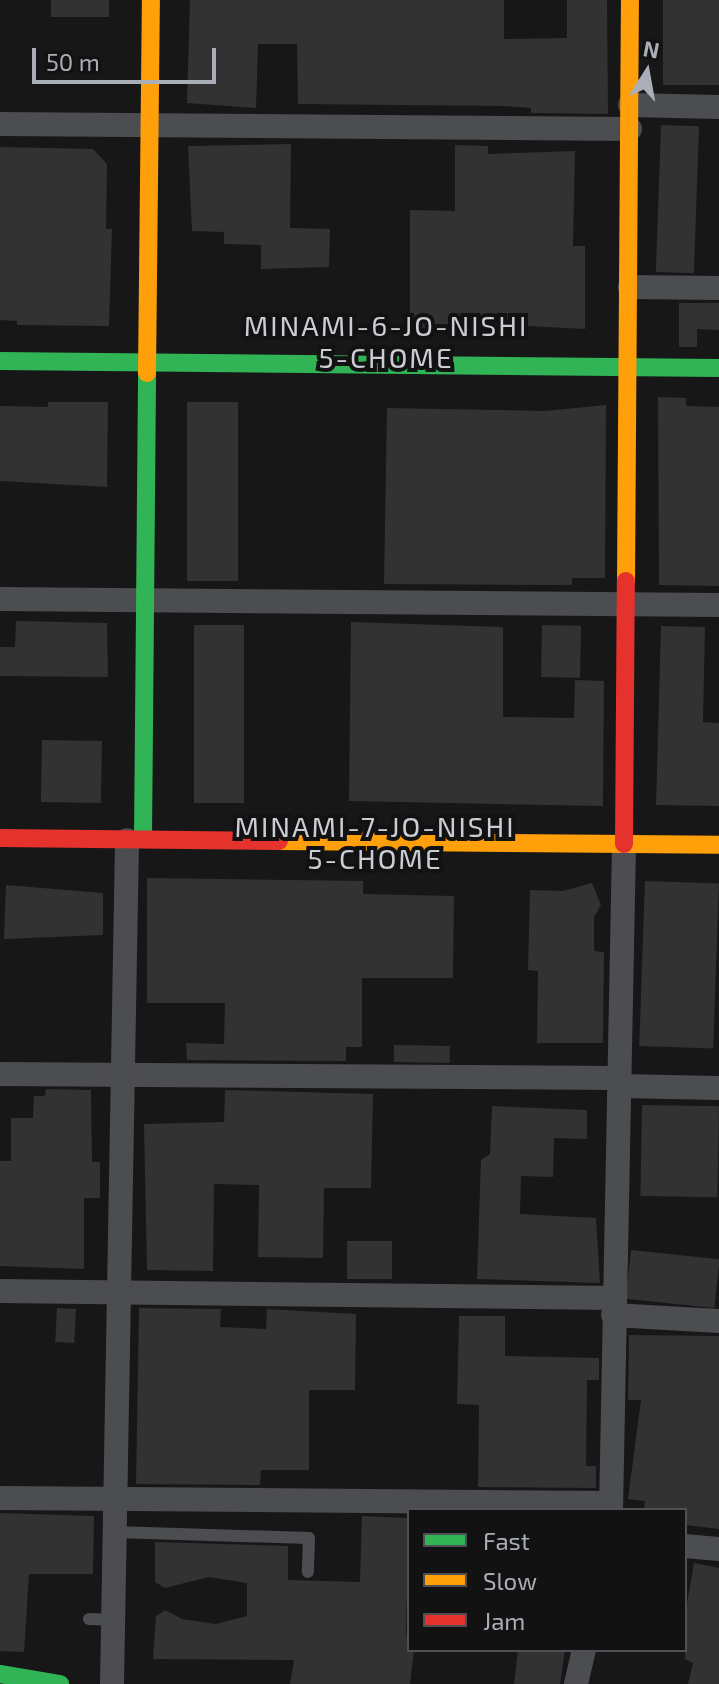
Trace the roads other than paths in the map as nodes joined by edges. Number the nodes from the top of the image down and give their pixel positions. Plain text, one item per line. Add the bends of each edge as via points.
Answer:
1 (151, 0) edge
2 (630, 0) edge
3 (719, 107) edge
4 (630, 117) junction
5 (0, 124) edge
6 (150, 125) junction
7 (630, 287) junction
8 (719, 288) edge
9 (0, 361) edge
10 (147, 362) junction
11 (629, 367) junction
12 (719, 368) edge
13 (0, 599) edge
14 (145, 600) junction
15 (627, 603) junction
16 (719, 605) edge
17 (0, 838) edge
18 (135, 840) junction
19 (624, 844) junction
20 (719, 845) edge
21 (0, 1074) edge
22 (123, 1075) junction
23 (620, 1082) junction
24 (719, 1088) edge
25 (0, 1291) edge
26 (119, 1292) junction
27 (613, 1306) junction
28 (719, 1321) edge
29 (0, 1498) edge
30 (115, 1502) junction
31 (611, 1506) edge
32 (115, 1532) junction
33 (687, 1546) edge
34 (719, 1549) edge
35 (308, 1572) dead end
36 (584, 1652) edge
37 (0, 1674) edge
38 (54, 1674) edge
39 (60, 1684) edge
40 (112, 1684) edge
41 (576, 1684) edge

1 - 6 street
2 - 4 street
3 - 4 street
4 - 6 street
4 - 7 street
5 - 6 street
6 - 10 street
7 - 8 street
7 - 11 street
9 - 10 street
10 - 11 street
10 - 14 street
11 - 12 street
11 - 15 street
13 - 14 street
14 - 15 street
14 - 18 street
15 - 16 street
15 - 19 street
17 - 18 street
18 - 19 street
18 - 22 street
19 - 20 street
19 - 23 street
21 - 22 street
22 - 23 street
22 - 26 street
23 - 24 street
23 - 27 street
25 - 26 street
26 - 27 street
26 - 30 street via 108,1420
27 - 28 street
27 - 31 street
29 - 30 street
30 - 31 street
30 - 32 street
32 - 35 lane via 309,1538
32 - 40 street via 101,1620
33 - 34 street
36 - 41 street
37 - 38 street
38 - 39 street

